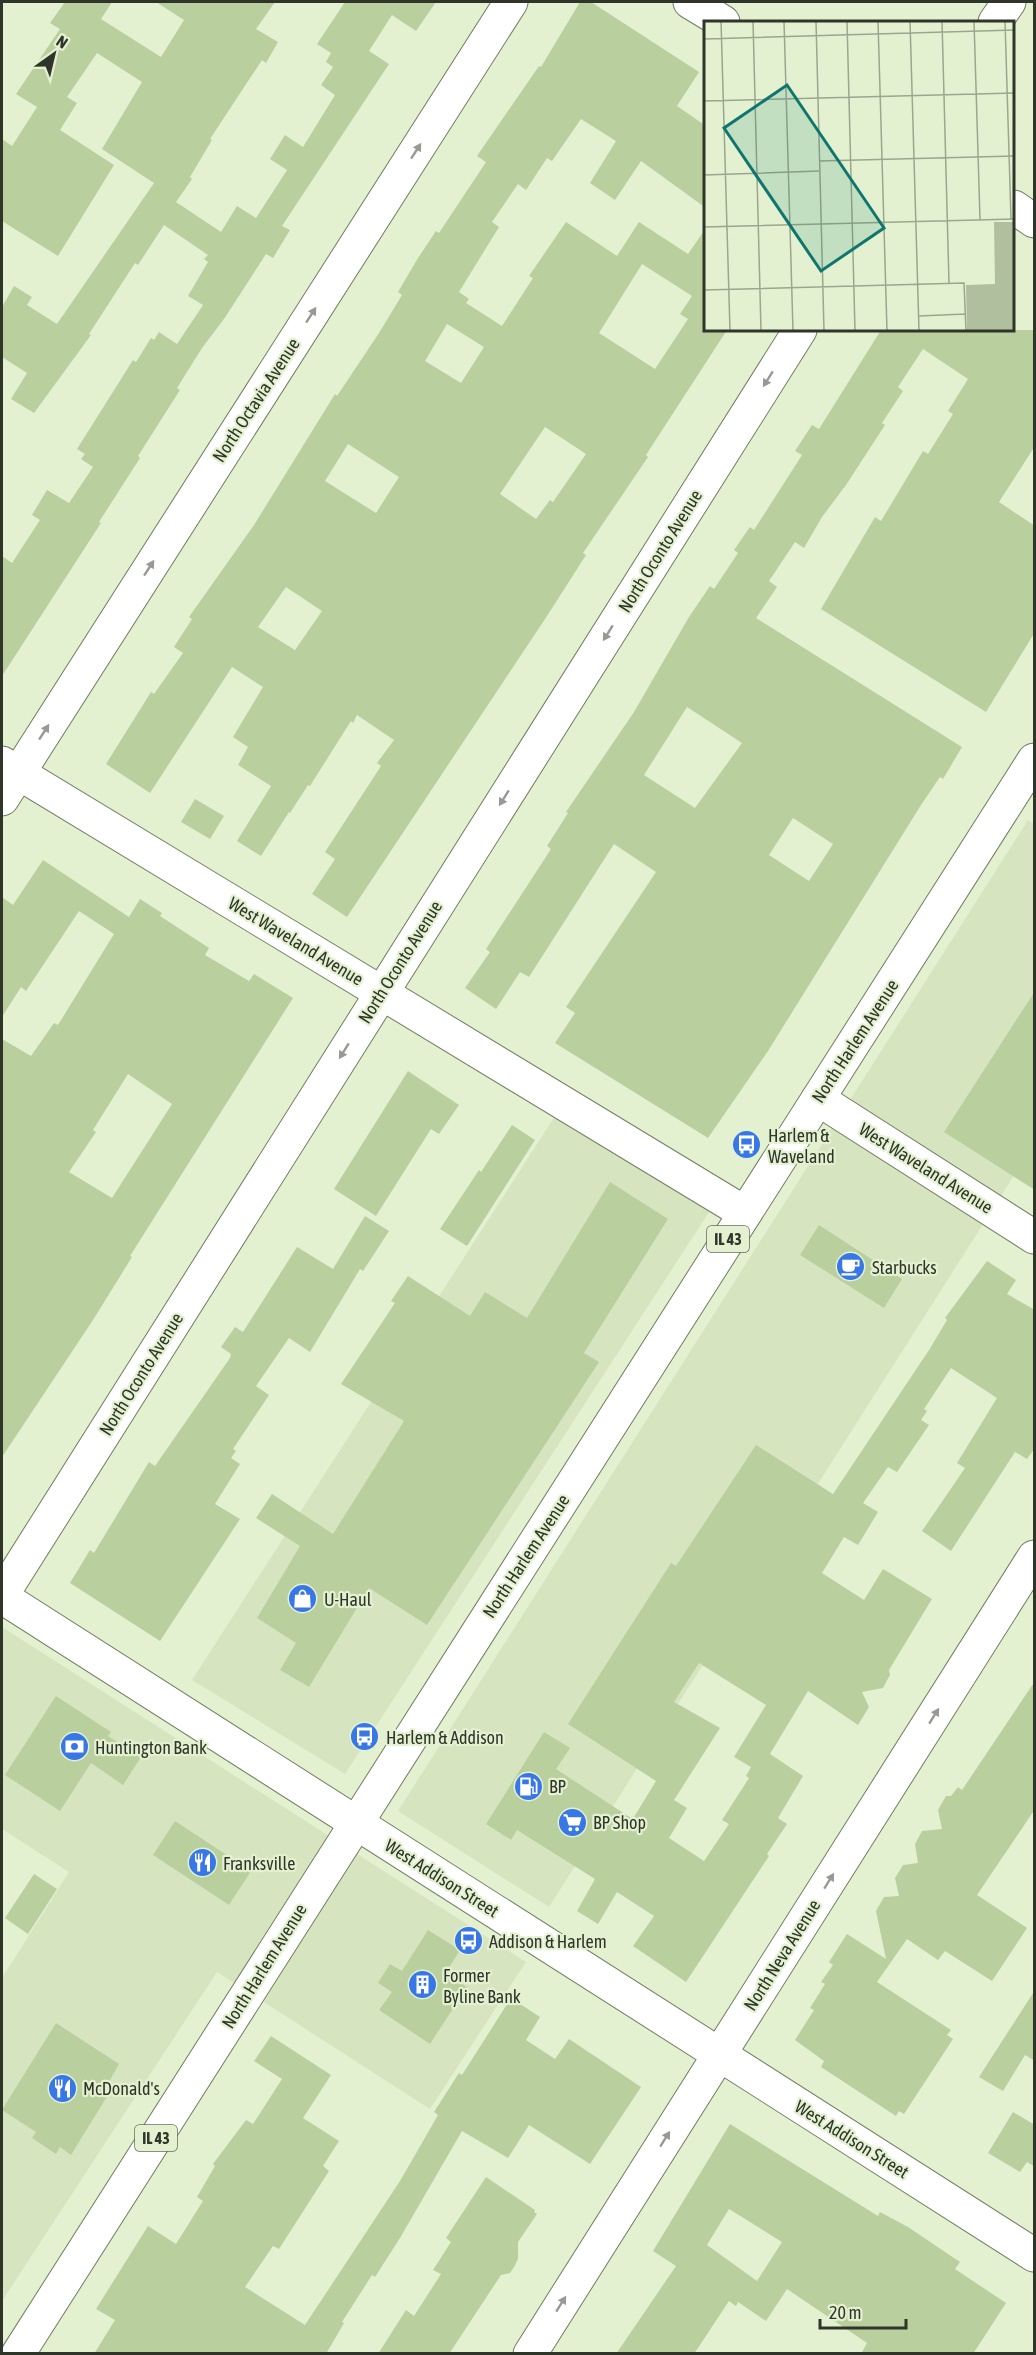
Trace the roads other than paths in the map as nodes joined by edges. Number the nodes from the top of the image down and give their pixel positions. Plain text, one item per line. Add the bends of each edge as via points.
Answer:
1 (511, 2) edge
2 (690, 2) edge
3 (1009, 2) edge
4 (721, 21) edge
5 (996, 21) edge
6 (1015, 208) edge
7 (1035, 221) edge
8 (799, 332) edge
9 (1035, 760) edge
10 (7, 779) edge
11 (381, 993) junction
12 (818, 1099) junction
13 (745, 1213) junction
14 (1035, 1237) edge
15 (1035, 1557) edge
16 (2, 1596) edge
17 (355, 1824) junction
18 (719, 2055) junction
19 (1035, 2255) edge
20 (18, 2354) edge
21 (530, 2354) edge

10 -> 1 street, North Octavia Avenue
2 - 4 street
3 - 5 street
6 - 7 street
8 -> 11 street, North Oconto Avenue
9 - 12 street, North Harlem Avenue / IL 43
10 - 11 street, West Waveland Avenue
11 - 13 street, West Waveland Avenue
11 -> 16 street, North Oconto Avenue
12 - 13 street, North Harlem Avenue / IL 43
12 - 14 street, West Waveland Avenue
13 - 17 street, North Harlem Avenue / IL 43
18 -> 15 street, North Neva Avenue
16 - 17 street, West Addison Street
17 - 18 street, West Addison Street
17 - 20 street, North Harlem Avenue / IL 43
18 - 19 street, West Addison Street
21 -> 18 street, North Neva Avenue

